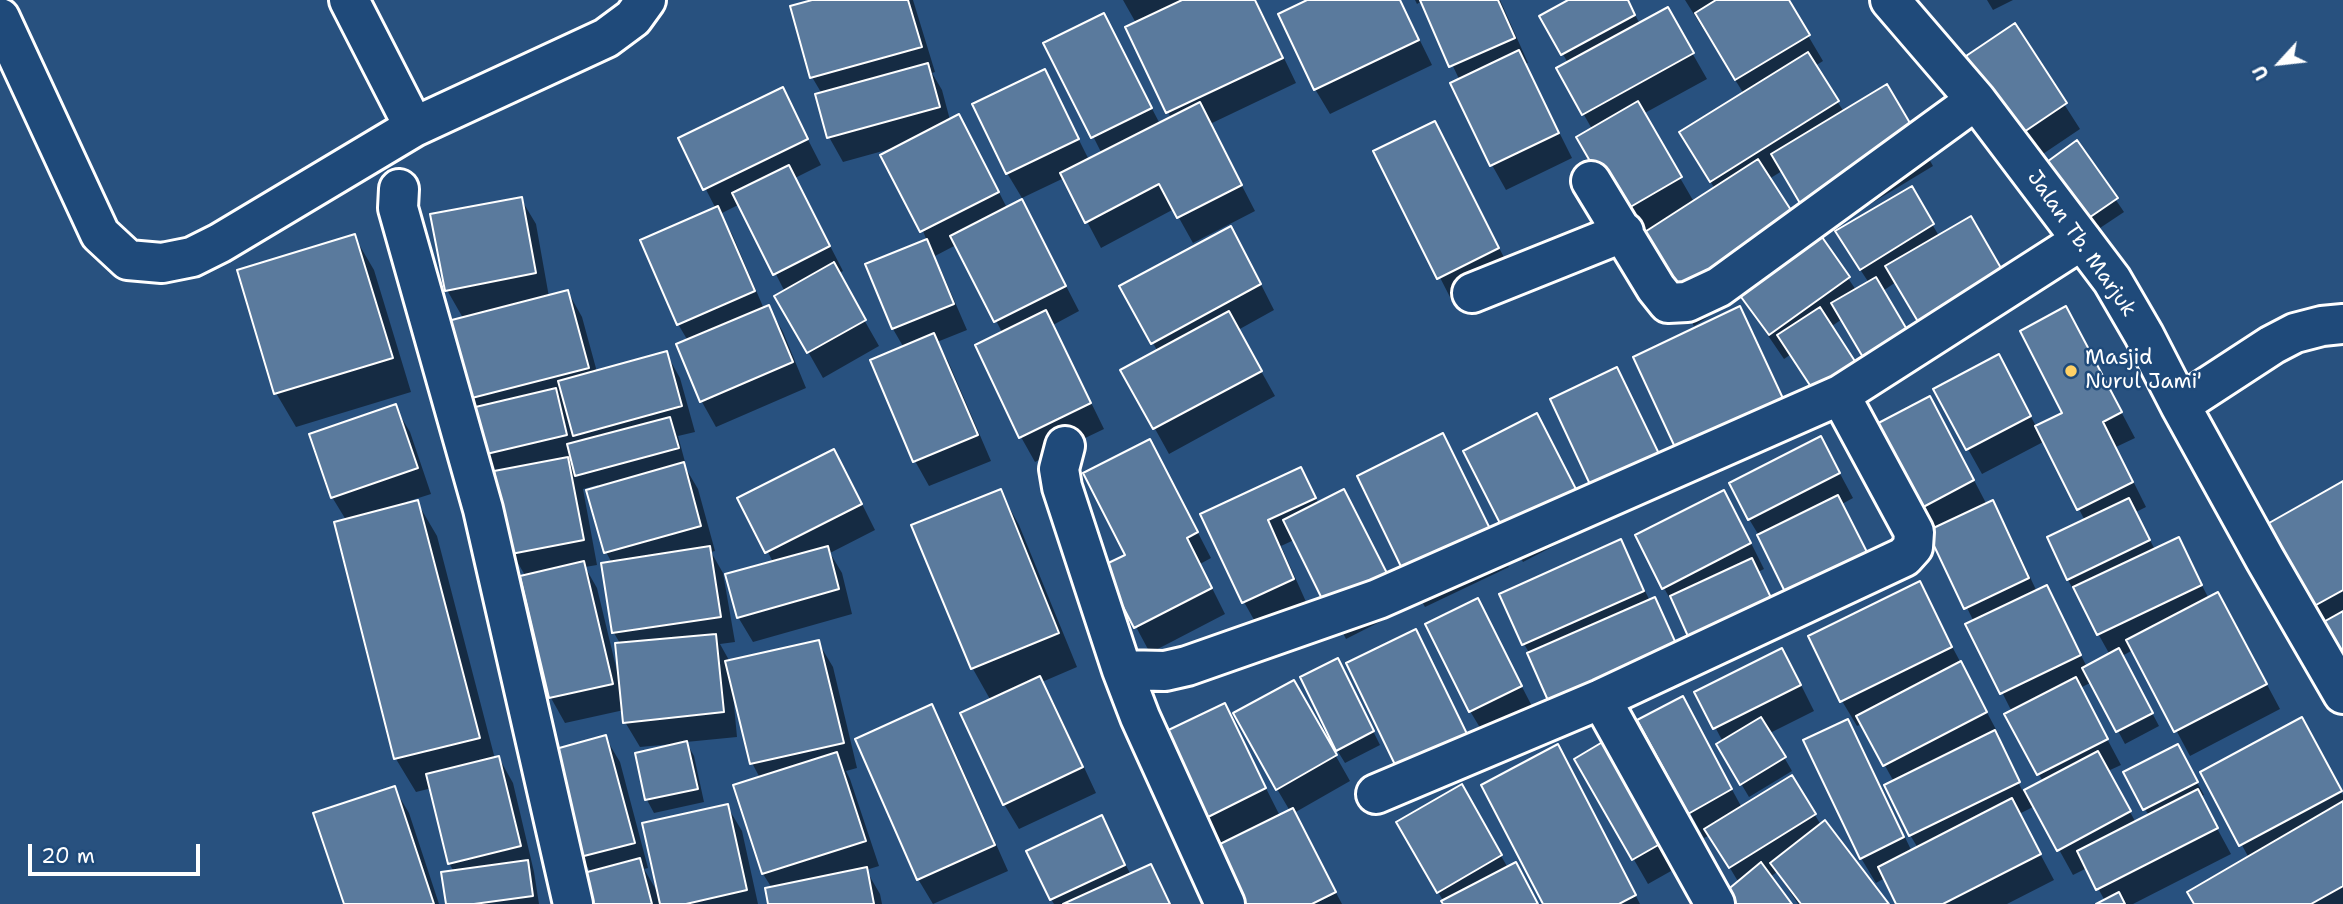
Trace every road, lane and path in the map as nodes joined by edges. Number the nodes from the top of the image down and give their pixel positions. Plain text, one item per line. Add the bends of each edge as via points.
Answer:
1 (349, 0) edge
2 (646, 0) edge
3 (1890, 0) edge
4 (0, 18) edge
5 (1976, 100) junction
6 (414, 127) junction
7 (1591, 181) dead end
8 (399, 190) dead end
9 (1623, 232) junction
10 (2082, 240) junction
11 (1472, 293) dead end
12 (2343, 324) edge
13 (1840, 395) junction
14 (2180, 405) junction
15 (1065, 446) dead end
16 (1122, 670) junction
17 (2343, 694) edge
18 (1601, 699) junction
19 (1376, 794) dead end
20 (573, 904) edge
21 (1225, 904) edge
22 (1715, 904) edge

1 - 6 street
2 - 6 street via 633,18 606,38
3 - 5 street, Jalan Tb. Marjuk
4 - 6 street via 100,234 128,260 162,263 192,257
5 - 9 street via 1719,287 1687,302 1668,303
5 - 10 street, Jalan Tb. Marjuk
7 - 9 street
8 - 20 street via 398,208 483,509
9 - 11 street
10 - 13 street
10 - 14 street, Jalan Tb. Marjuk via 2112,280
12 - 14 street via 2295,334 2272,345
13 - 16 street via 1378,599 1187,666 1165,671
13 - 18 street via 1914,532 1913,547 1904,557
14 - 17 street, Jalan Tb. Marjuk
15 - 16 street via 1059,469 1062,487
16 - 21 street
18 - 19 street
18 - 22 street

